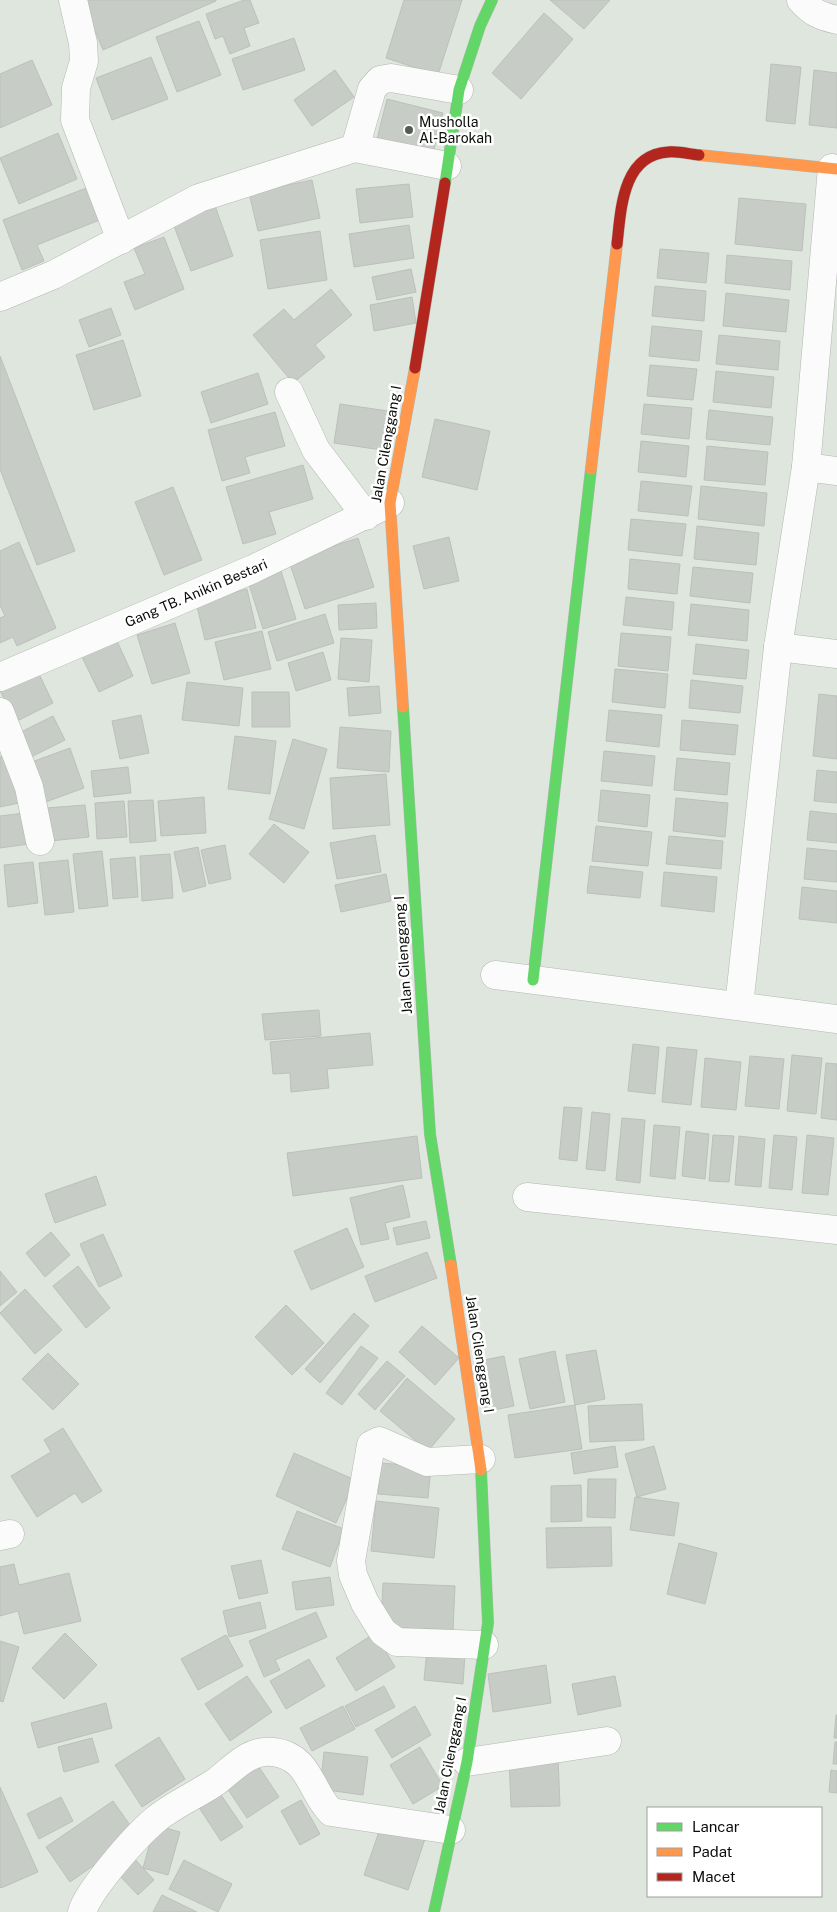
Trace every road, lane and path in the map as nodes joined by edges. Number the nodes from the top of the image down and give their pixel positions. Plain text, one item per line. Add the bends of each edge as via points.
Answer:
1 (73, 0) edge
2 (492, 0) edge
3 (801, 0) edge
4 (837, 20) edge
5 (459, 90) junction
6 (355, 148) junction
7 (447, 166) junction
8 (834, 169) edge
9 (121, 240) junction
10 (0, 297) edge
11 (289, 392) dead end
12 (806, 467) junction
13 (837, 471) edge
14 (390, 503) junction
15 (366, 516) junction
16 (778, 647) junction
17 (837, 654) edge
18 (0, 678) edge
19 (0, 712) edge
20 (40, 840) dead end
21 (495, 975) dead end
22 (533, 980) junction
23 (739, 1006) junction
24 (837, 1019) edge
25 (527, 1197) dead end
26 (837, 1230) edge
27 (481, 1459) junction
28 (484, 1645) junction
29 (607, 1741) dead end
30 (467, 1762) junction
31 (451, 1830) junction
32 (82, 1912) edge
33 (434, 1912) edge

1 - 9 street via 84,61 76,88 75,120
2 - 5 street, Jalan Cilenggang I
3 - 4 street via 810,11
5 - 6 street via 391,78 380,80 372,89
5 - 7 street, Jalan Cilenggang I
6 - 7 street
6 - 9 street via 199,198
7 - 14 street, Jalan Cilenggang I via 433,267
8 - 12 street
8 - 22 street via 668,152 650,156 636,168 623,194
9 - 10 street via 53,275
11 - 15 street via 316,450
12 - 13 street
12 - 16 street
14 - 15 street, Gang TB. Anikin Bestari
14 - 27 street, Jalan Cilenggang I via 430,1134
15 - 18 street, Gang TB. Anikin Bestari via 253,569
16 - 17 street
16 - 23 street
19 - 20 street via 29,786
21 - 22 street
22 - 23 street
23 - 24 street
25 - 26 street
27 - 28 street, Jalan Cilenggang I via 488,1622
27 - 28 street via 427,1462 379,1441 371,1445 351,1561 365,1603 382,1632 397,1642
28 - 30 street, Jalan Cilenggang I
29 - 30 street
30 - 31 street, Jalan Cilenggang I
31 - 32 street via 331,1812 300,1763 286,1755 258,1753 245,1758 217,1781 156,1820 96,1885
31 - 33 street, Jalan Cilenggang I

